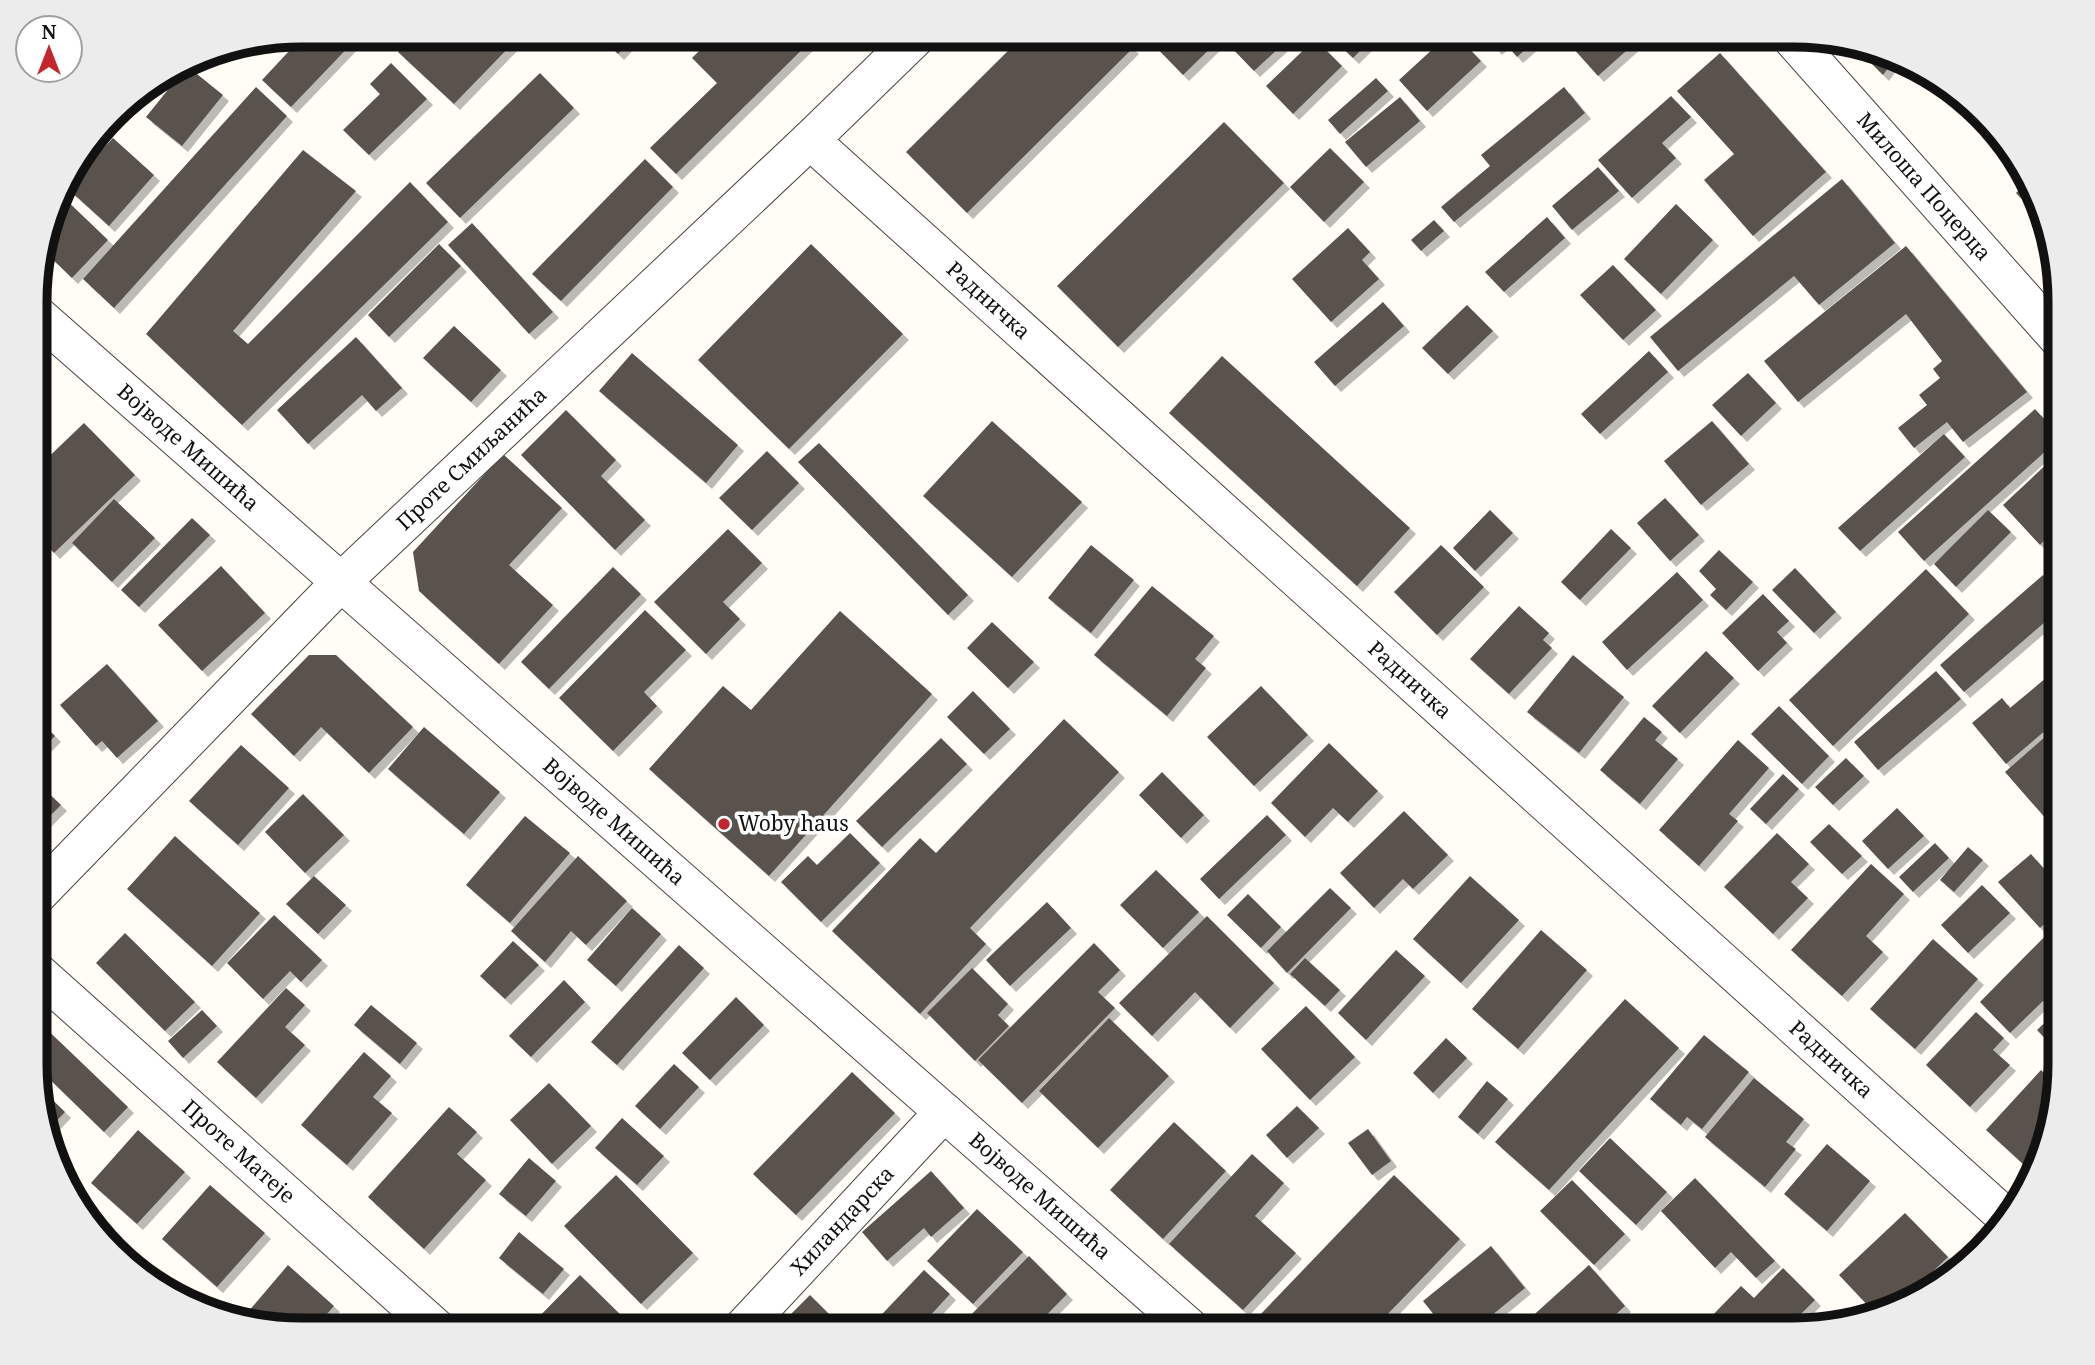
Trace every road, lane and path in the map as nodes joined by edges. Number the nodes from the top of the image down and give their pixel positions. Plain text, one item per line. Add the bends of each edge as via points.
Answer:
1 (906, 47) edge
2 (1800, 47) edge
3 (810, 140) junction
4 (47, 324) edge
5 (2048, 326) edge
6 (340, 583) junction
7 (47, 885) edge
8 (47, 981) edge
9 (944, 1112) junction
10 (2000, 1212) edge
11 (425, 1318) edge
12 (752, 1318) edge
13 (1178, 1318) edge

1 - 3 street, Проте Смиљанића
2 - 5 street, Милоша Поцерца
3 - 6 street, Проте Смиљанића
3 - 10 street, Радничка
4 - 6 street, Војводе Мишића
6 - 7 street, Проте Смиљанића
6 - 9 street, Војводе Мишића
8 - 11 street, Проте Матеје
9 - 12 street, Хиландарска
9 - 13 street, Војводе Мишића

